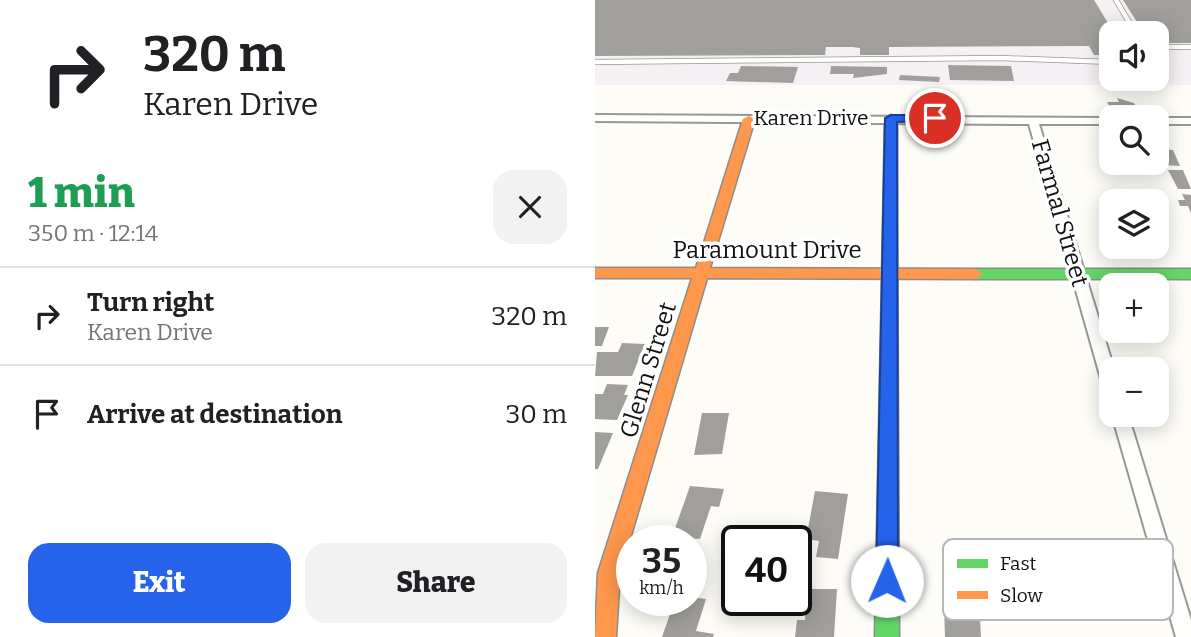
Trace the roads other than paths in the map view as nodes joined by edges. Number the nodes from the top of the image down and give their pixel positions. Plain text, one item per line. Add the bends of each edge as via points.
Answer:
1 (1116, 0) edge
2 (1128, 21) edge
3 (1169, 47) edge
4 (1191, 47) edge
5 (595, 62) edge
6 (1099, 62) edge
7 (595, 118) edge
8 (891, 118) junction
9 (749, 119) junction
10 (1033, 120) junction
11 (1099, 121) edge
12 (1186, 121) edge
13 (1191, 137) edge
14 (595, 273) edge
15 (702, 273) junction
16 (889, 274) junction
17 (1078, 274) junction
18 (1191, 274) edge
19 (1102, 357) edge
20 (1124, 427) edge
21 (1161, 539) edge
22 (1173, 574) edge
23 (1184, 607) edge
24 (604, 637) edge
25 (887, 637) edge
26 (1186, 637) edge

1 - 2 lane
3 - 4 lane
5 - 6 lane via 986,58
7 - 9 street, Karen Drive
8 - 9 street, Karen Drive
8 - 10 street, Karen Drive
8 - 16 street
9 - 15 street, Glenn Street
10 - 11 street, Karen Drive
10 - 17 street, Farmal Street
12 - 13 street
14 - 15 street, Paramount Drive
15 - 16 street, Paramount Drive
15 - 24 street, Glenn Street via 608,573
16 - 17 street, Paramount Drive
16 - 25 street
17 - 18 street, Paramount Drive
17 - 19 street, Farmal Street
20 - 21 street
22 - 23 street
23 - 26 street

